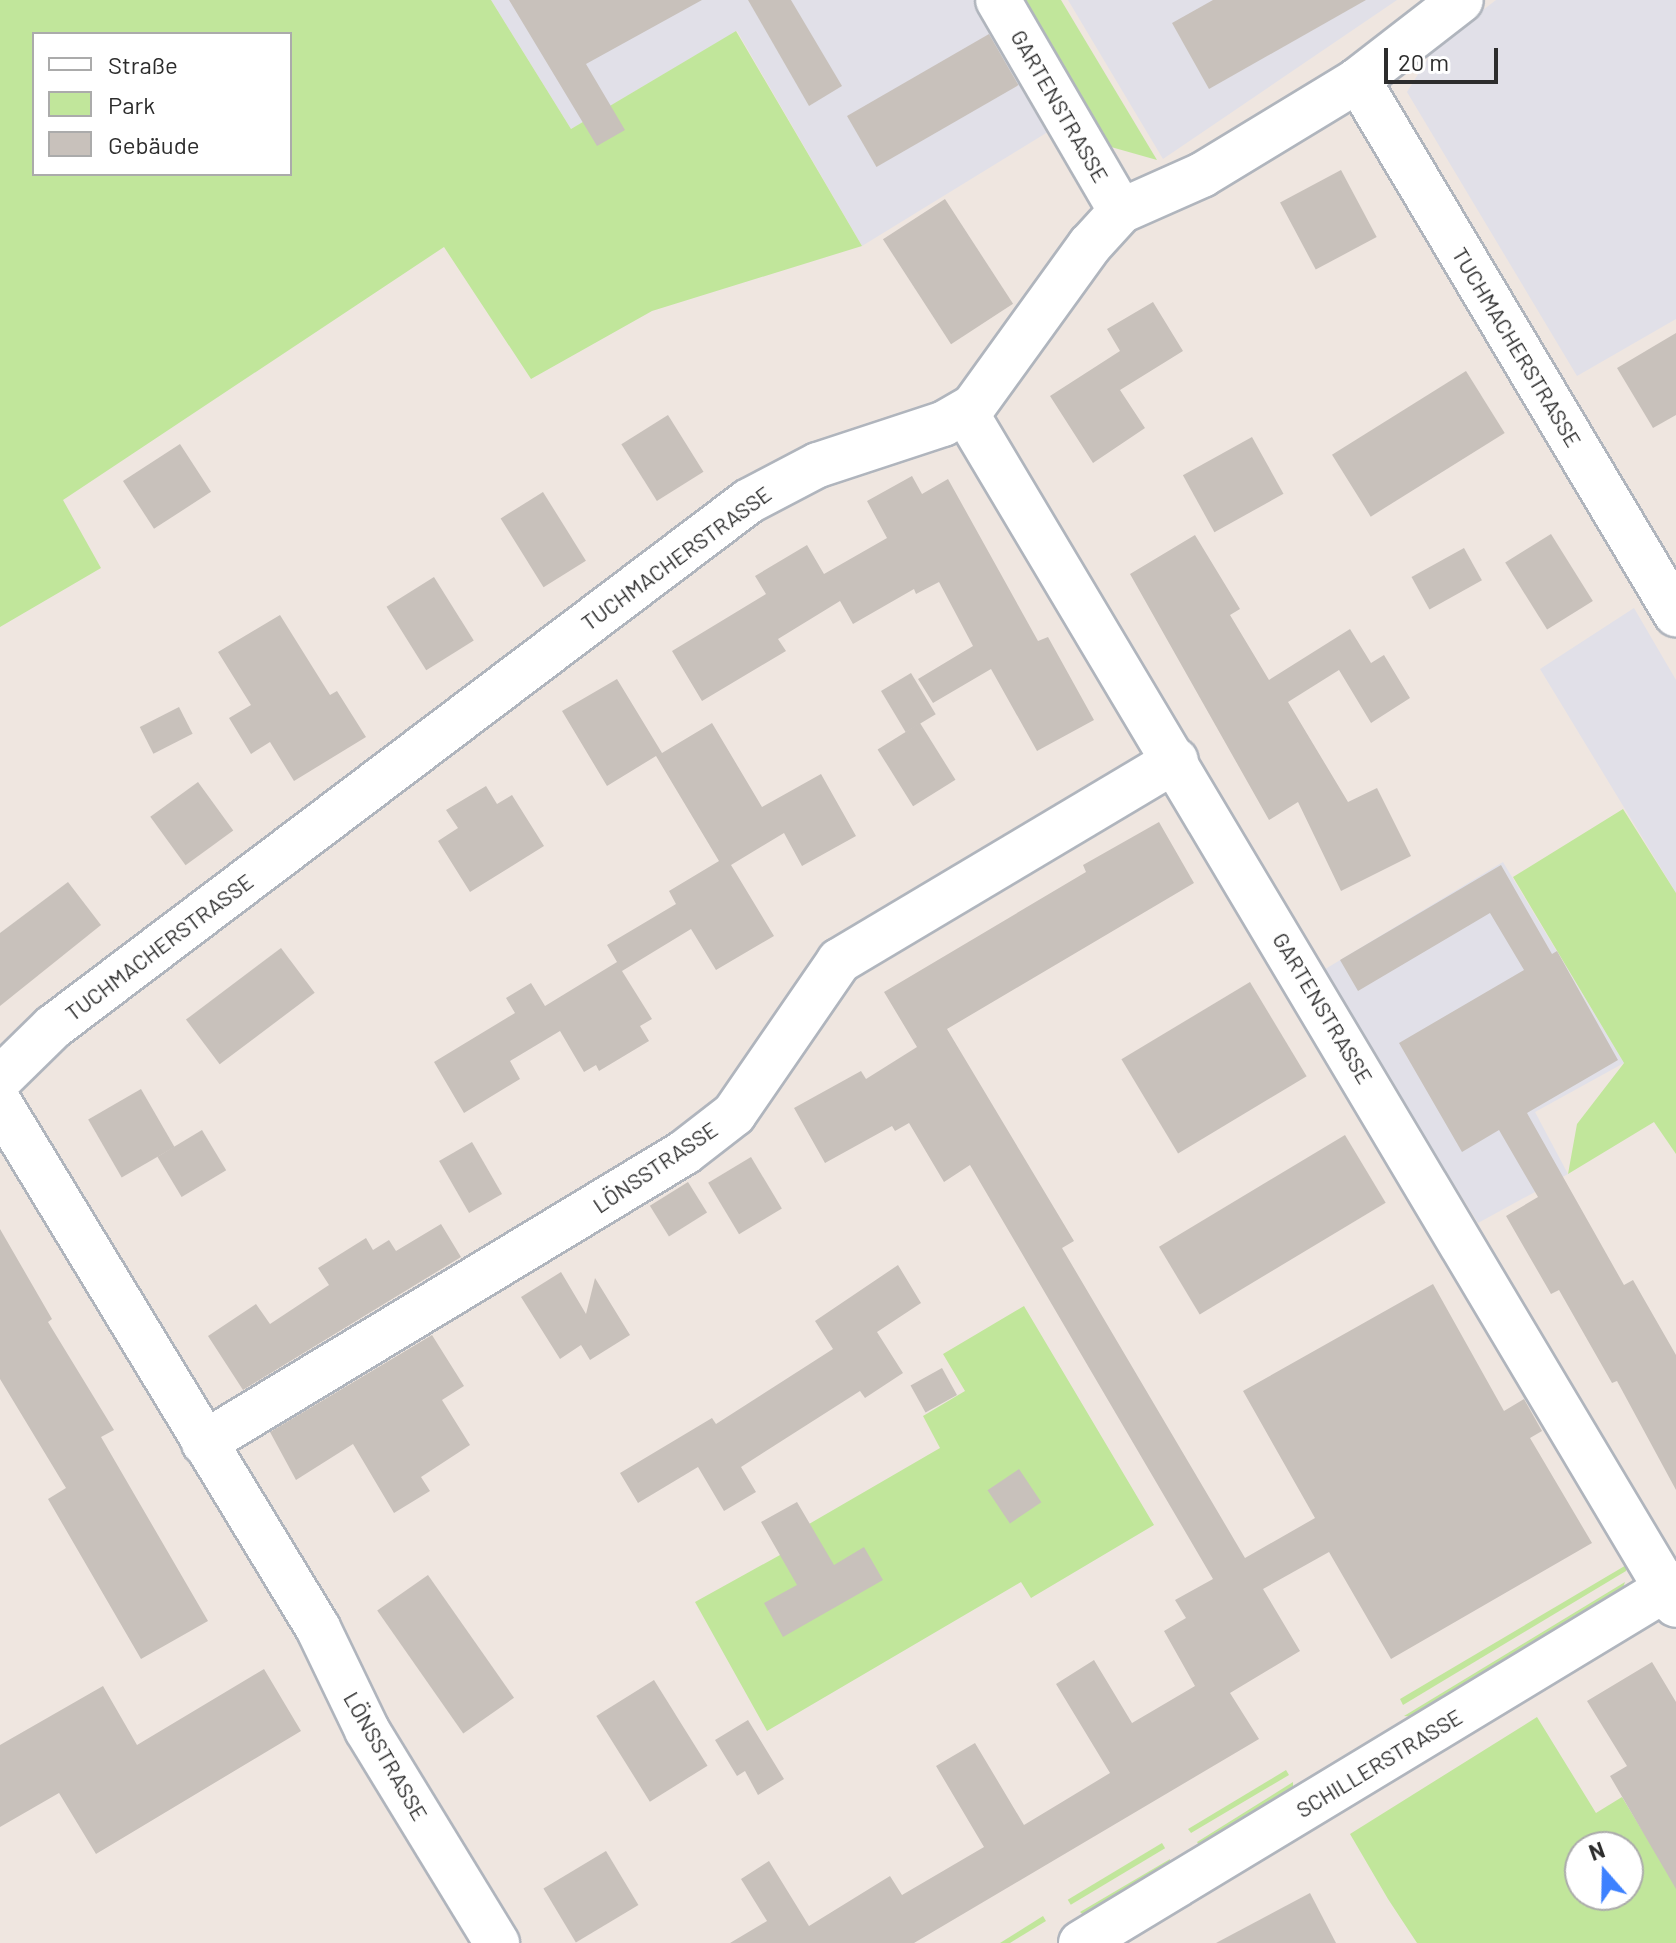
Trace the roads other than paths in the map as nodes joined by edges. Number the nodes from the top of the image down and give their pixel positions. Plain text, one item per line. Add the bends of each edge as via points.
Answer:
1 (998, 0) edge
2 (1461, 0) edge
3 (1358, 80) junction
4 (1121, 211) junction
5 (966, 413) junction
6 (1676, 614) edge
7 (1176, 760) junction
8 (0, 1079) edge
9 (0, 1104) edge
10 (204, 1443) junction
11 (1673, 1593) edge
12 (497, 1943) edge
13 (1081, 1943) edge

1 - 4 street, GARTENSTRASSE
2 - 3 street
3 - 4 street via 1202,175
3 - 6 street, TUCHMACHERSTRASSE
4 - 5 street
5 - 7 street, GARTENSTRASSE
5 - 8 street, TUCHMACHERSTRASSE via 818,465 749,501 53,1027
7 - 10 street, LÖNSSTRASSE via 839,961 734,1114 685,1152
7 - 11 street, GARTENSTRASSE
9 - 10 street, LÖNSSTRASSE
10 - 12 street, LÖNSSTRASSE via 318,1628 367,1730
11 - 13 street, SCHILLERSTRASSE

